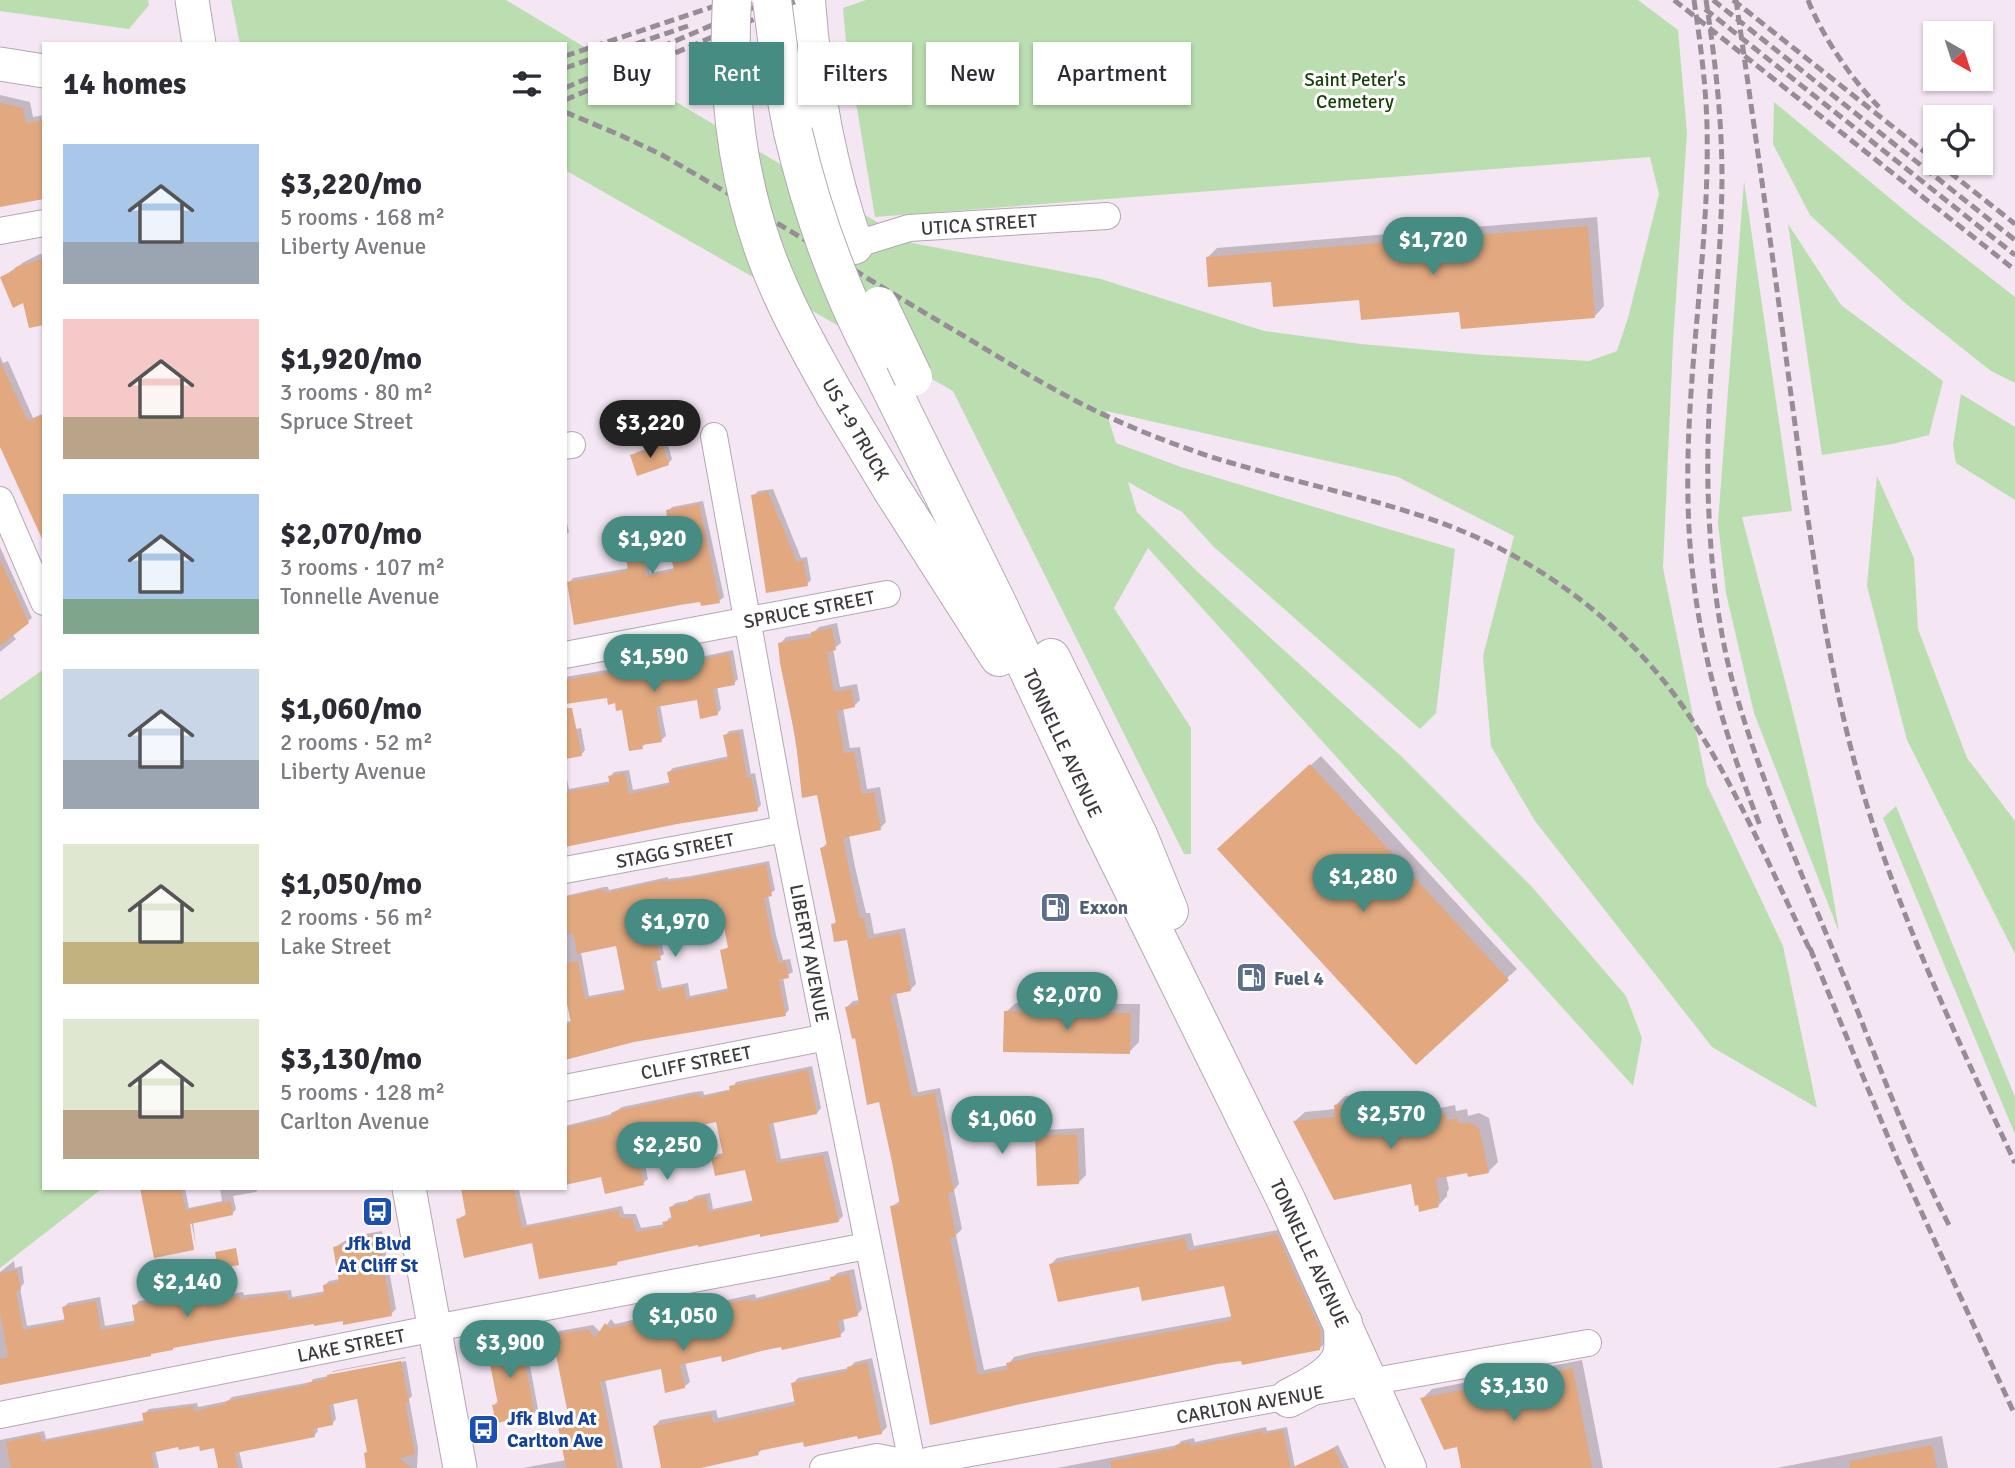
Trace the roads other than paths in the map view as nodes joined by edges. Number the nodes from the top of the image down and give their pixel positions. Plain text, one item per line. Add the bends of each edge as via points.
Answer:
1 (192, 0) edge
2 (732, 0) edge
3 (772, 0) edge
4 (808, 0) edge
5 (199, 42) edge
6 (0, 64) edge
7 (796, 67) junction
8 (42, 71) edge
9 (808, 134) junction
10 (1107, 216) dead end
11 (42, 223) edge
12 (0, 231) edge
13 (854, 245) junction
14 (714, 436) dead end
15 (0, 500) edge
16 (887, 594) dead end
17 (42, 597) edge
18 (749, 621) junction
19 (567, 655) edge
20 (1096, 814) junction
21 (785, 829) junction
22 (567, 870) edge
23 (827, 1037) junction
24 (567, 1088) edge
25 (409, 1190) edge
26 (867, 1246) junction
27 (1343, 1322) junction
28 (435, 1328) junction
29 (1588, 1343) dead end
30 (1380, 1380) junction
31 (1289, 1398) junction
32 (0, 1415) edge
33 (909, 1467) edge
34 (460, 1468) edge
35 (823, 1468) edge
36 (1407, 1468) edge
37 (1429, 1468) edge

1 - 5 main road
2 - 20 highway, US 1-9 TRUCK, bridge via 732,94 747,192 773,274 835,395
3 - 7 highway, TONNELLE AVENUE, bridge
4 - 7 highway
6 - 8 main road
7 - 9 highway, TONNELLE AVENUE
9 - 13 highway, TONNELLE AVENUE via 837,192
9 - 20 highway, TONNELLE AVENUE, bridge via 809,194 827,251
10 - 13 street, UTICA STREET via 909,228
11 - 12 street
13 - 30 highway, TONNELLE AVENUE, bridge via 881,310 1138,835 1172,917 1305,1191
14 - 18 street, LIBERTY AVENUE
15 - 17 street
16 - 18 street, SPRUCE STREET
18 - 19 street, SPRUCE STREET
18 - 21 street, LIBERTY AVENUE
20 - 27 highway, TONNELLE AVENUE
21 - 22 street, STAGG STREET
21 - 23 street, LIBERTY AVENUE
23 - 24 street, CLIFF STREET
23 - 26 street, LIBERTY AVENUE
25 - 28 main road
26 - 28 street, LAKE STREET
26 - 33 street, LIBERTY AVENUE
27 - 30 highway, TONNELLE AVENUE
27 - 31 highway via 1339,1362 1319,1381
28 - 32 street, LAKE STREET
28 - 34 main road
29 - 30 street, CARLTON AVENUE
30 - 31 street, CARLTON AVENUE
30 - 36 highway, TONNELLE AVENUE
30 - 37 highway, TONNELLE AVENUE
31 - 33 street, CARLTON AVENUE
33 - 35 street, CARLTON AVENUE via 877,1457

